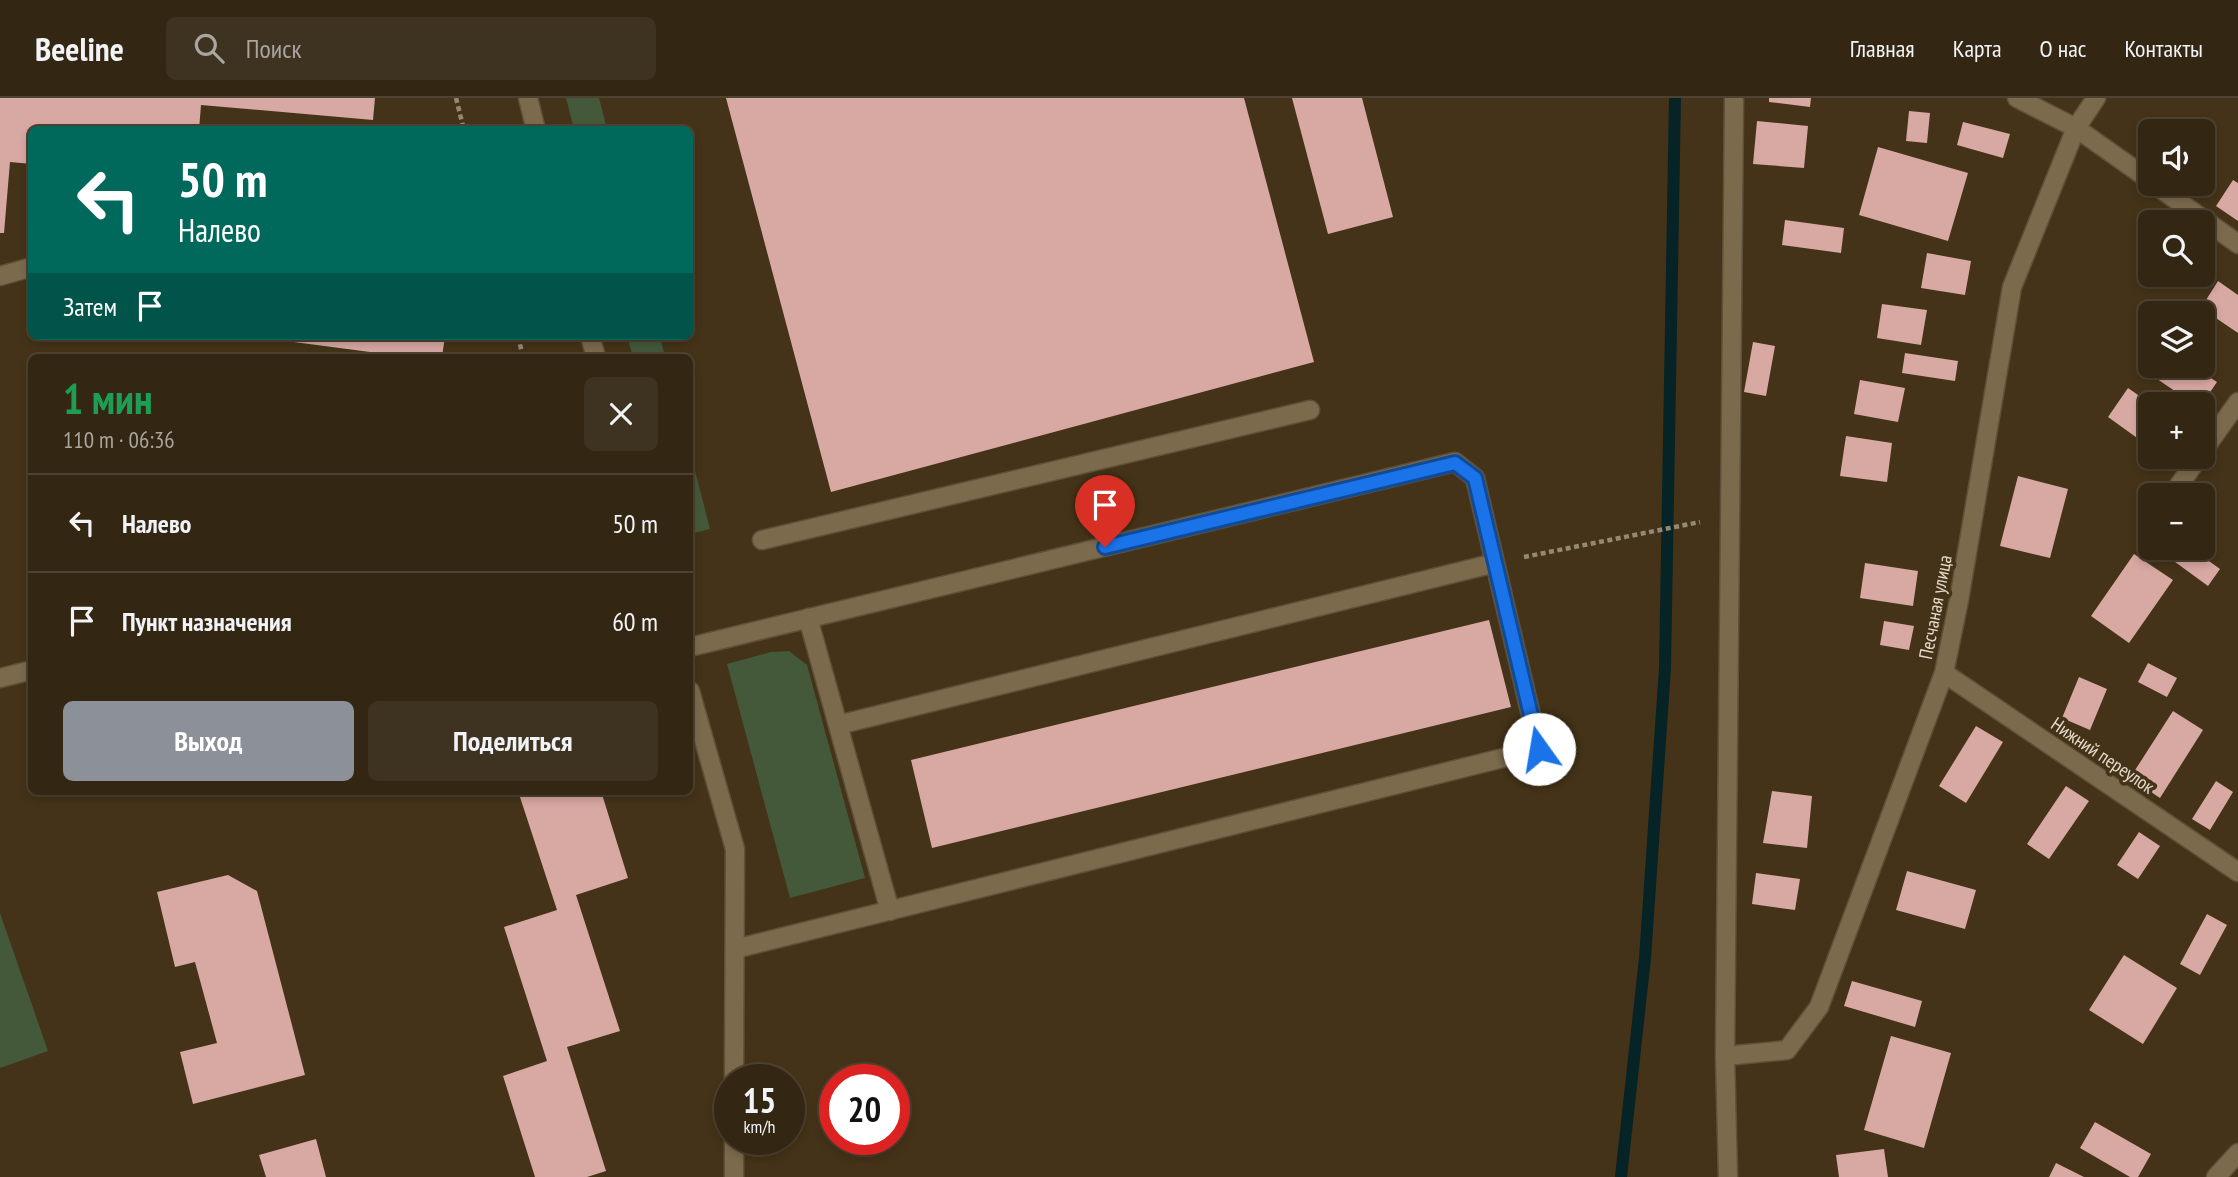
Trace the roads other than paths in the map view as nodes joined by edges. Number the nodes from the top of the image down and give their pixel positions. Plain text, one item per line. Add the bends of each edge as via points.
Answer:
1 (528, 98) edge
2 (1734, 98) edge
3 (2017, 98) edge
4 (2096, 98) edge
5 (535, 126) edge
6 (2076, 128) junction
7 (2138, 173) edge
8 (2170, 196) edge
9 (2238, 244) edge
10 (28, 268) edge
11 (0, 276) edge
12 (2238, 402) edge
13 (1310, 410) dead end
14 (2215, 434) edge
15 (762, 540) dead end
16 (1495, 563) junction
17 (808, 618) junction
18 (693, 646) edge
19 (28, 671) edge
20 (1944, 673) junction
21 (0, 678) edge
22 (693, 702) edge
23 (838, 725) junction
24 (2238, 872) edge
25 (890, 911) junction
26 (735, 950) junction
27 (1725, 1056) junction
28 (734, 1064) edge
29 (2238, 1153) edge
30 (734, 1155) edge
31 (734, 1177) edge
32 (1728, 1177) edge
33 (2216, 1177) edge

1 - 5 street
2 - 27 street
3 - 6 street
4 - 6 street, Песчаная улица
6 - 7 street
6 - 20 street, Песчаная улица via 2012,286
8 - 9 street
10 - 11 street
12 - 14 street
13 - 15 street
16 - 17 street via 1475,478 1455,463
16 - 23 street
16 - 25 street via 1539,749
17 - 18 street
17 - 23 street
19 - 21 street
20 - 24 street, Нижний переулок
20 - 27 street, Песчаная улица via 1819,1007 1787,1050
22 - 26 street via 735,849
23 - 25 street
25 - 26 street
26 - 28 street
27 - 32 street
29 - 33 street
30 - 31 street

